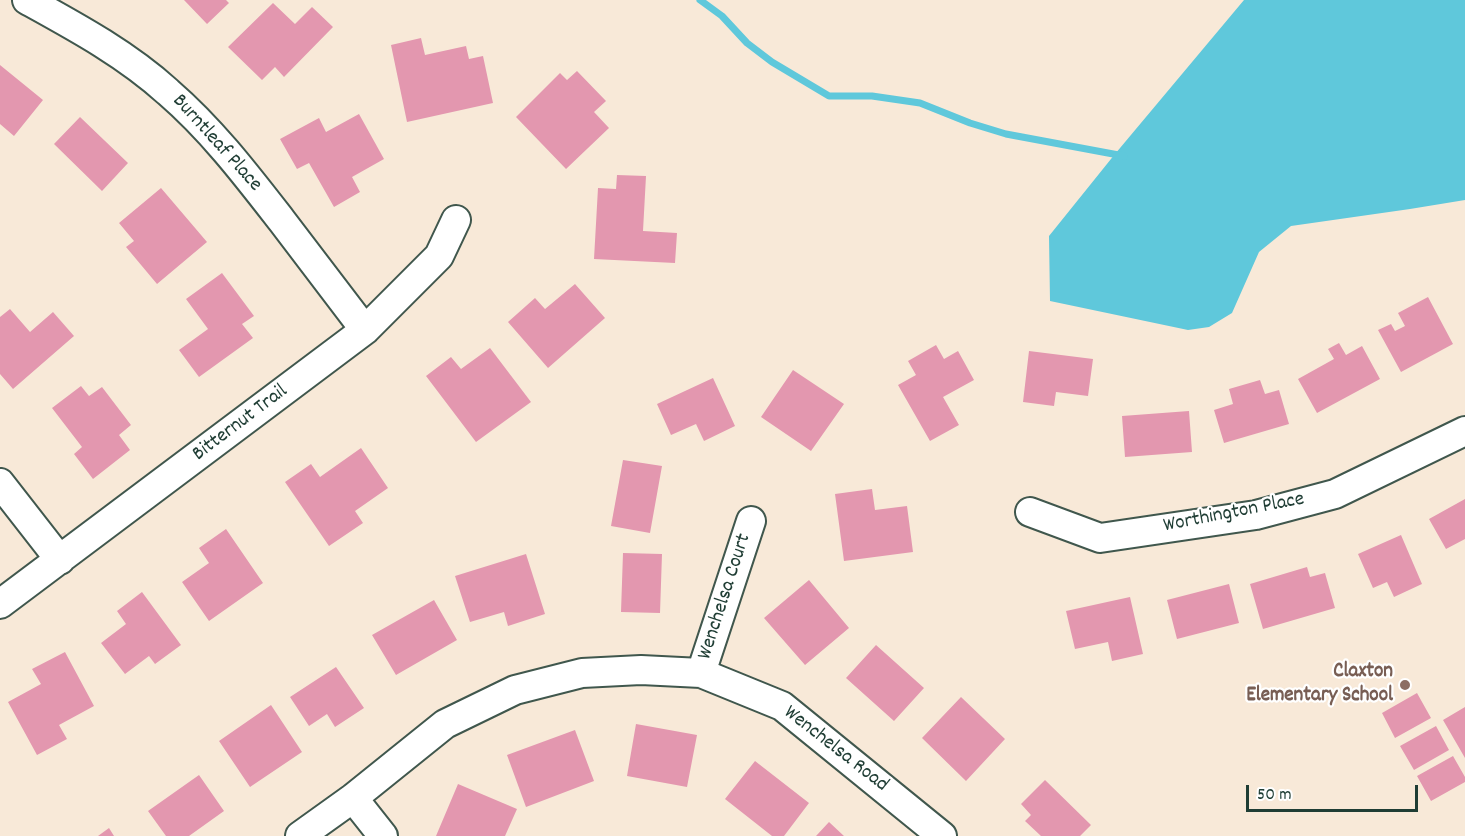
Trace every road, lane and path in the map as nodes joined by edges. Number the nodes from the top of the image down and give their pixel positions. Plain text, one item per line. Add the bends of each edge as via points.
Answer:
1 (27, 0) edge
2 (456, 220) dead end
3 (365, 330) junction
4 (1465, 431) edge
5 (0, 483) edge
6 (1030, 512) dead end
7 (751, 521) dead end
8 (60, 560) junction
9 (0, 604) edge
10 (701, 673) junction
11 (353, 798) junction
12 (300, 836) edge
13 (382, 836) edge
14 (942, 836) edge

1 - 3 street, Burntleaf Place via 132,63 199,121 243,169
2 - 3 street, Bitternut Trail via 439,256
3 - 8 street, Bitternut Trail
4 - 6 street, Worthington Place via 1335,494 1256,515 1100,538
5 - 8 street
7 - 10 street, Wenchelsa Court
8 - 9 street, Bitternut Trail
10 - 11 street, Wenchelsa Road via 582,673 515,690 446,724
10 - 14 street, Wenchelsa Road via 782,706
11 - 12 street, Wenchelsa Road
11 - 13 street

